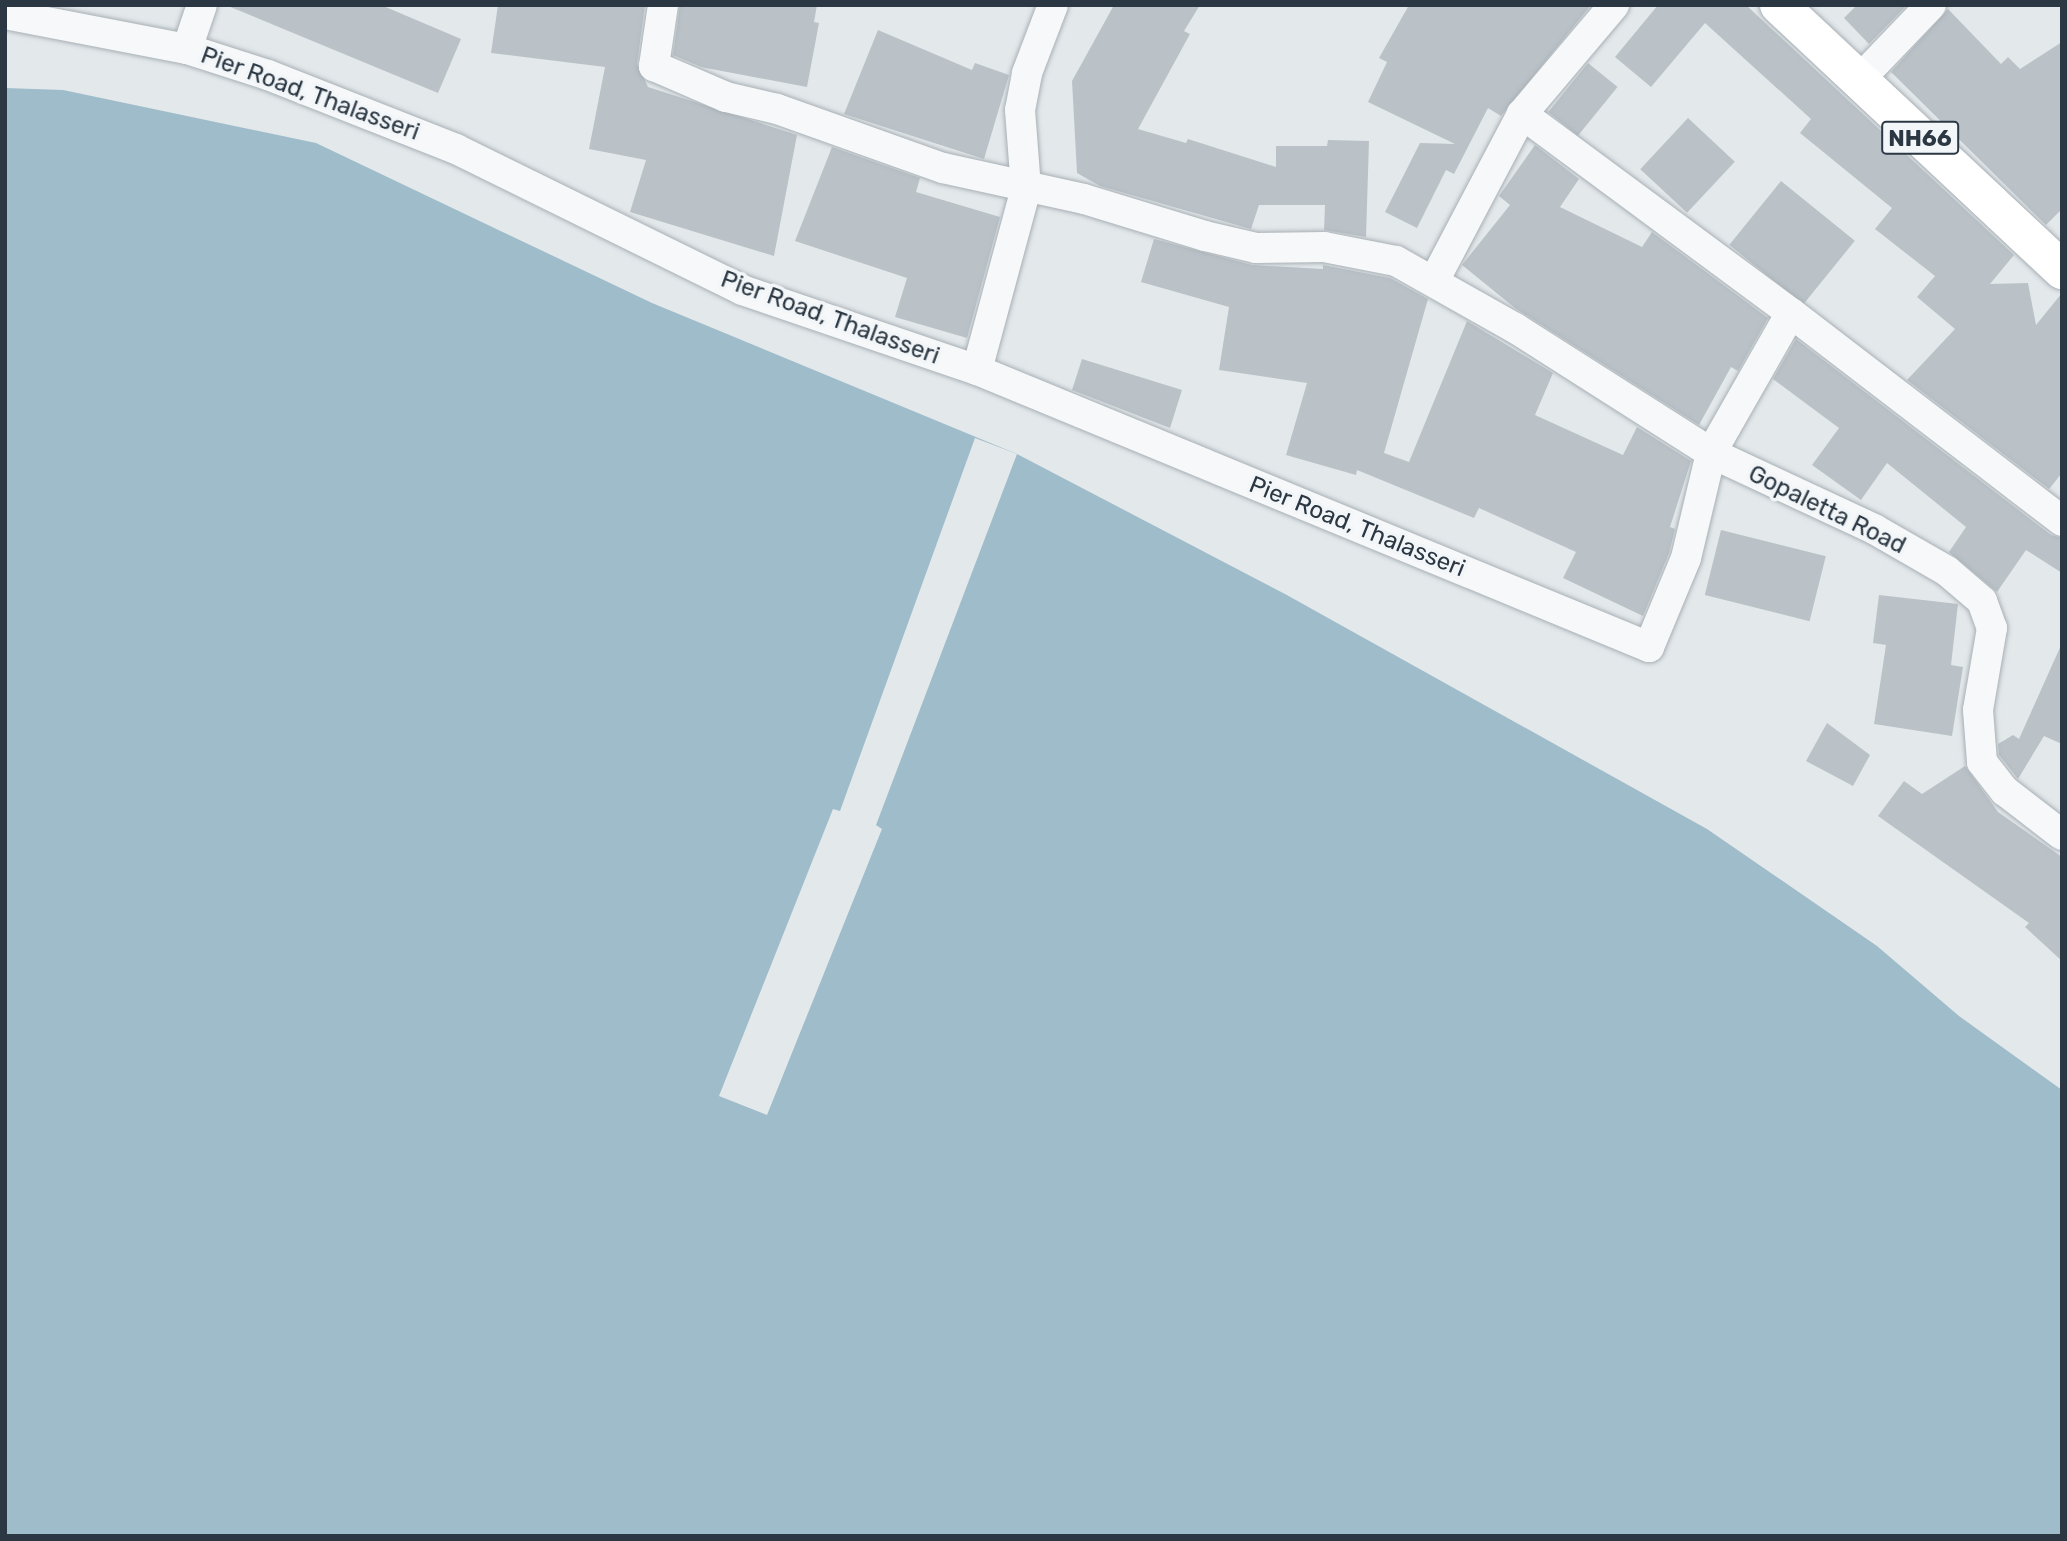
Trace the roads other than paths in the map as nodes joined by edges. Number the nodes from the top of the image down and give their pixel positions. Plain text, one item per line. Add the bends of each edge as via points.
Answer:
1 (202, 5) edge
2 (663, 5) edge
3 (1053, 5) edge
4 (1614, 5) edge
5 (1779, 5) edge
6 (1931, 5) edge
7 (5, 14) edge
8 (187, 49) junction
9 (1859, 80) junction
10 (1522, 114) junction
11 (1026, 188) junction
12 (2062, 270) edge
13 (1434, 281) junction
14 (1791, 313) junction
15 (977, 370) junction
16 (1711, 453) junction
17 (2062, 521) edge
18 (2062, 835) edge

1 - 8 street
2 - 11 street, Gopaletta Road via 654,66 726,97 777,109 943,168
3 - 11 street via 1027,73 1020,110
4 - 10 street
5 - 9 main road, NH66
6 - 9 street
7 - 8 street, Pier Road, Thalasseri
8 - 15 street, Pier Road, Thalasseri via 268,75 456,149 742,290
9 - 12 main road, NH66
10 - 13 street
10 - 14 street
11 - 13 street, Gopaletta Road via 1084,199 1256,247 1324,247 1396,261
11 - 15 street
13 - 16 street, Gopaletta Road
14 - 16 street
14 - 17 street
15 - 16 street, Pier Road, Thalasseri via 1649,647 1686,558
16 - 18 street, Gopaletta Road via 1874,529 1947,571 1982,601 1992,628 1978,710 1982,762 2005,791

